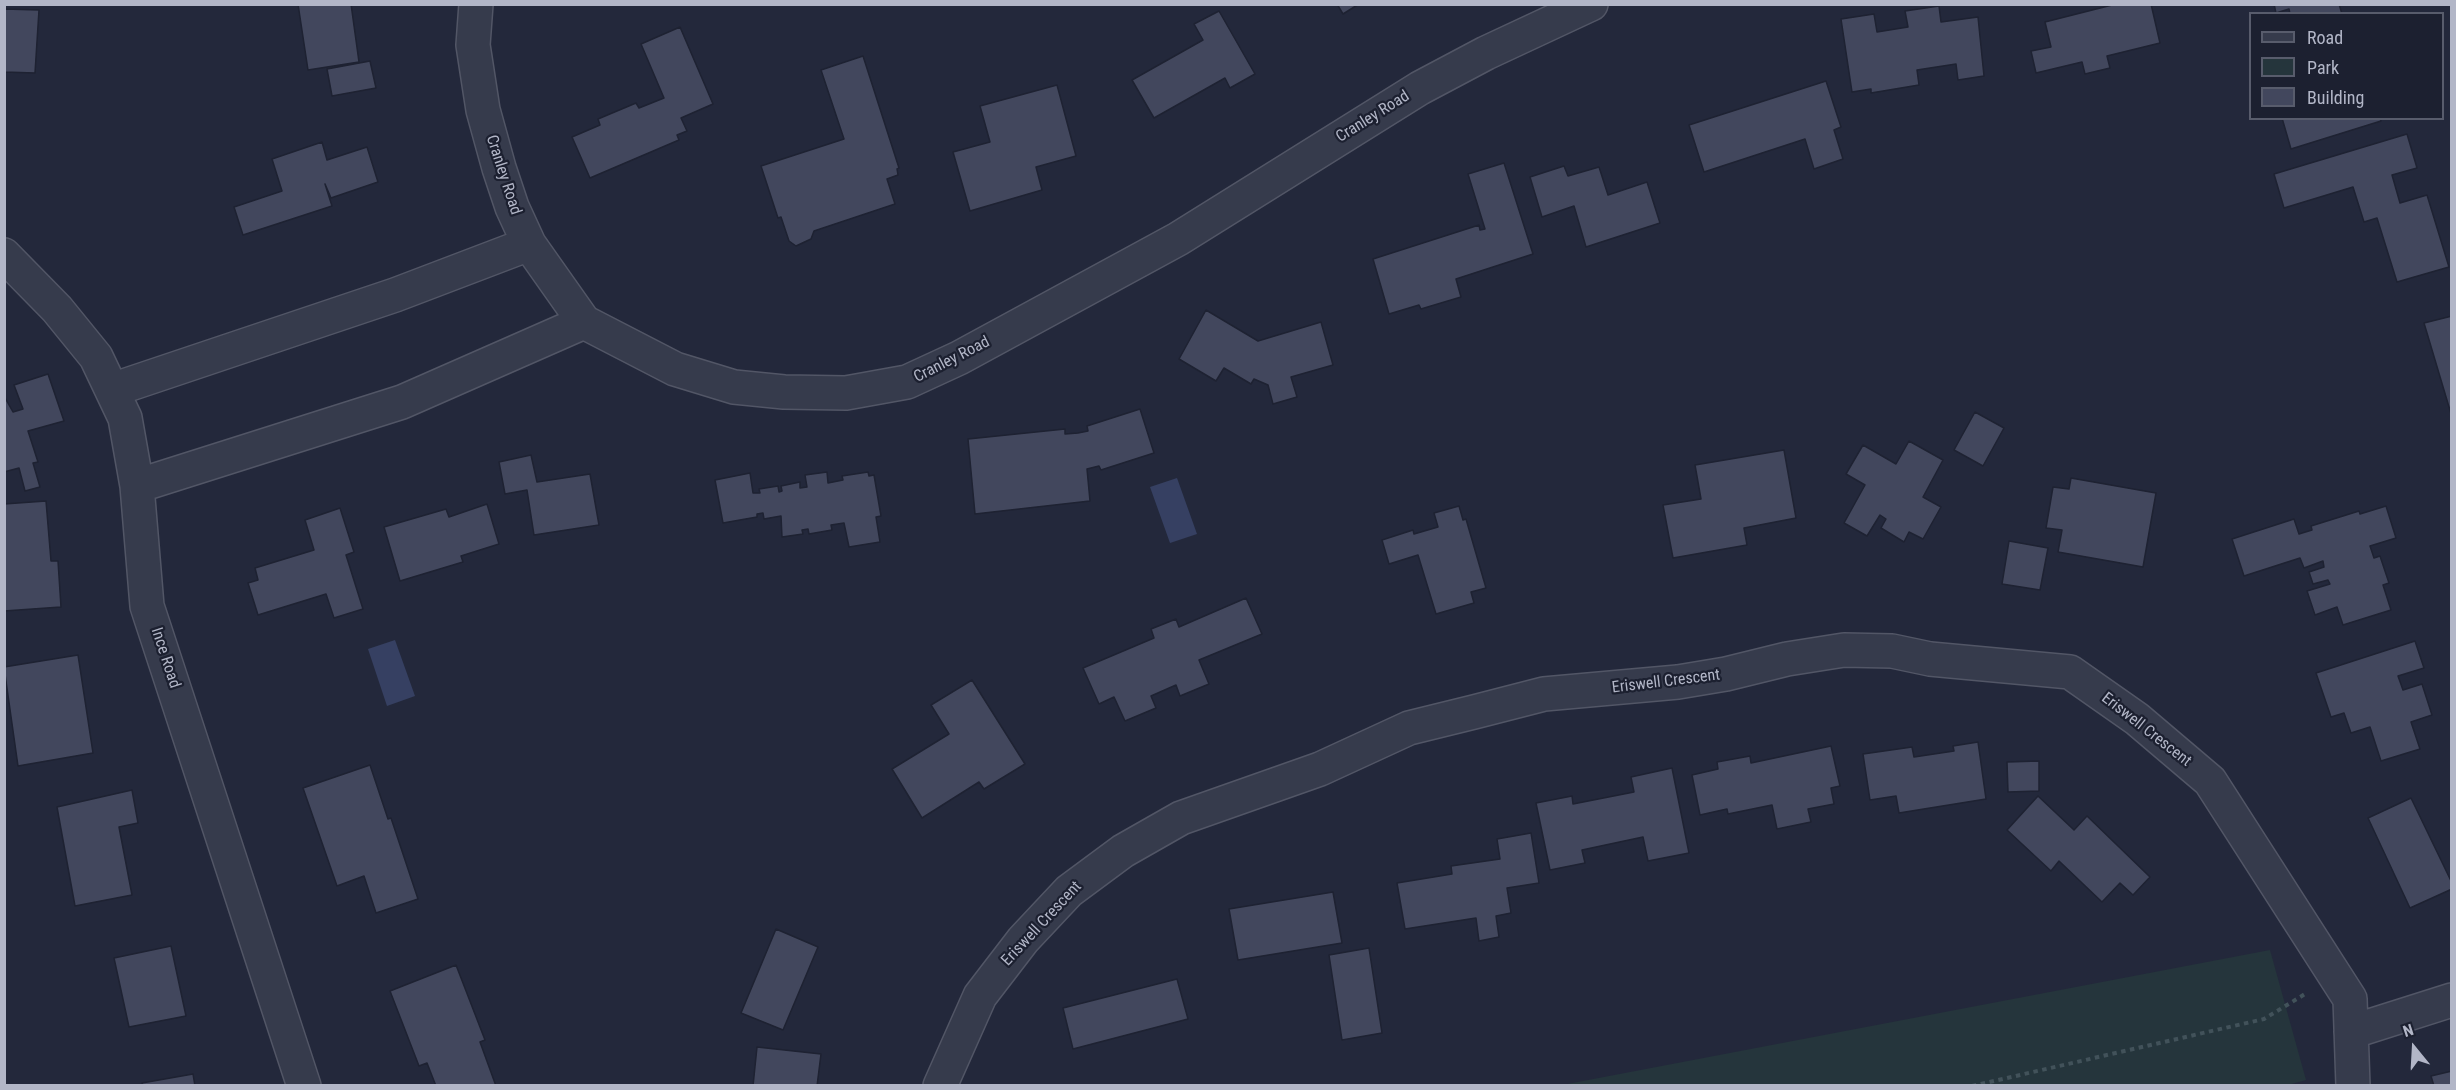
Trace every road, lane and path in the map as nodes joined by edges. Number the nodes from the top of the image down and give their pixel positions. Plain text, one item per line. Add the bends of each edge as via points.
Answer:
1 (476, 4) edge
2 (1591, 4) edge
3 (529, 244) junction
4 (4, 255) edge
5 (584, 322) junction
6 (112, 390) junction
7 (137, 486) junction
8 (2335, 976) junction
9 (2451, 1000) edge
10 (2351, 1032) junction
11 (304, 1086) edge
12 (940, 1086) edge
13 (1972, 1086) edge
14 (2353, 1086) edge

1 - 3 street, Cranley Road via 472,45 483,110 509,197
2 - 5 street, Cranley Road via 1420,87 1178,239 959,358 907,382 846,393 734,387 675,369
3 - 5 street, Cranley Road
3 - 6 street via 395,295
4 - 6 street, Ince Road via 57,309 96,357
5 - 7 street via 402,402
6 - 7 street, Ince Road via 125,418
7 - 11 street, Ince Road via 147,606
8 - 10 street, Eriswell Crescent via 2350,999
8 - 12 street, Eriswell Crescent via 2210,782 2137,719 2070,672 1930,659 1892,651 1844,650 1786,659 1726,675 1544,694 1409,728 1320,769 1181,818 1123,851 1069,891 1023,940 980,996
8 - 13 path via 2264,1019
9 - 10 street
10 - 14 street, Eriswell Crescent

